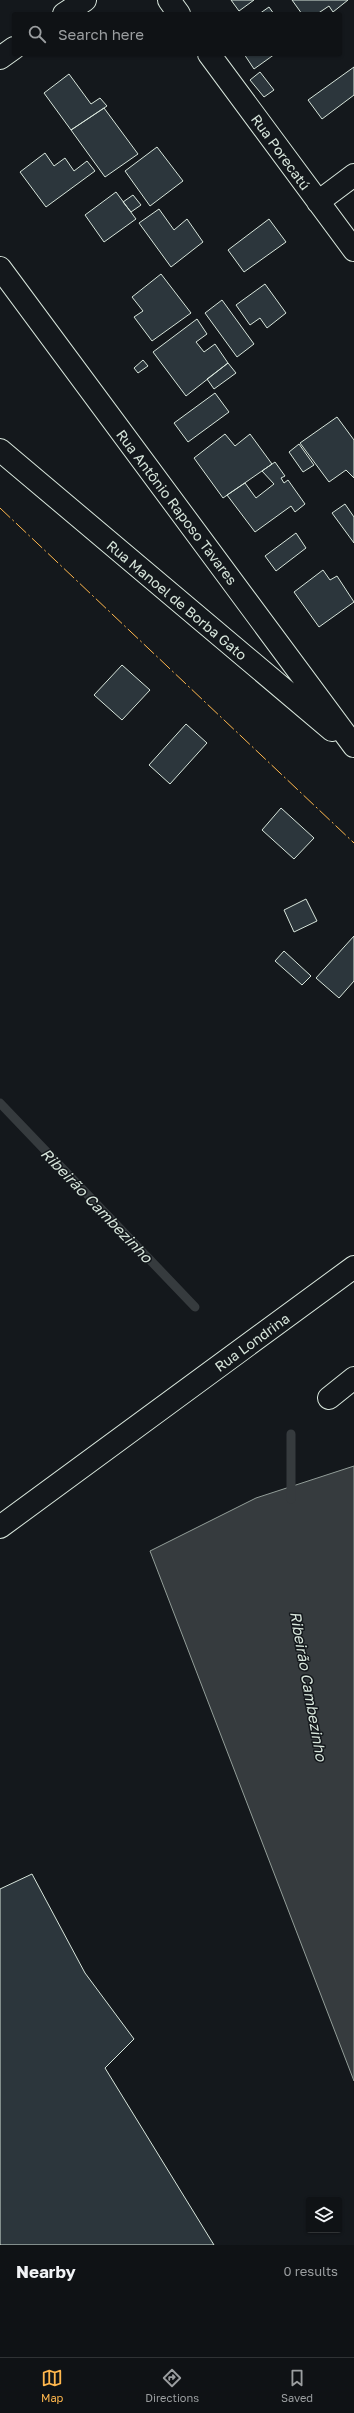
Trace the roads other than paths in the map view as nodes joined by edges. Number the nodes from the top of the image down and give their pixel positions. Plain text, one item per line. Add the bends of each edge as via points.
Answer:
1 (85, 0) edge
2 (169, 0) edge
3 (67, 12) edge
4 (178, 12) edge
5 (12, 49) edge
6 (210, 56) edge
7 (0, 58) edge
8 (354, 175) edge
9 (318, 202) junction
10 (354, 250) edge
11 (0, 268) edge
12 (0, 450) edge
13 (354, 748) edge
14 (354, 1267) edge
15 (354, 1378) edge
16 (329, 1398) dead end
17 (0, 1527) edge

1 - 3 street
2 - 4 street
5 - 7 street
6 - 9 street, Rua Porecatú
8 - 9 street
9 - 10 street, Rua Porecatú
11 - 13 street, Rua Antônio Raposo Tavares
12 - 13 street, Rua Manoel de Borba Gato
14 - 17 street, Rua Londrina
15 - 16 street

